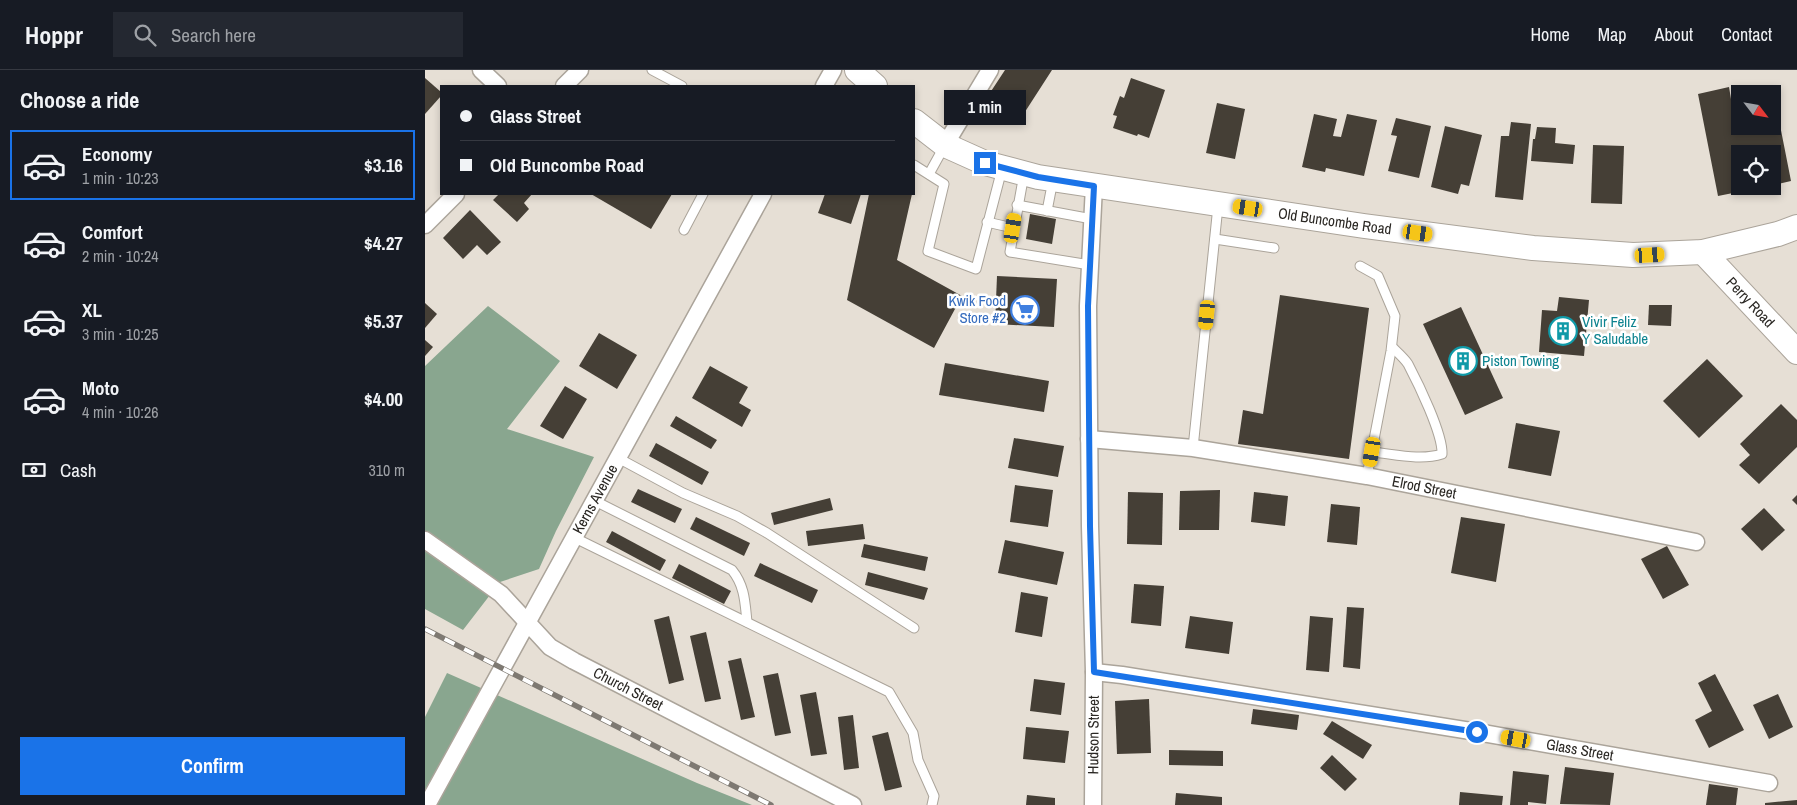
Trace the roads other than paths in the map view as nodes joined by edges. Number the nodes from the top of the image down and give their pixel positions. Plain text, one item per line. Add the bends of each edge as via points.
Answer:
1 (481, 70) edge
2 (580, 70) edge
3 (652, 70) edge
4 (833, 70) edge
5 (857, 70) edge
6 (991, 70) edge
7 (497, 85) edge
8 (565, 85) edge
9 (679, 85) edge
10 (825, 85) edge
11 (874, 85) edge
12 (915, 122) edge
13 (945, 145) junction
14 (915, 166) edge
15 (1013, 171) junction
16 (929, 174) junction
17 (1053, 180) junction
18 (1094, 186) junction
19 (455, 195) edge
20 (702, 195) edge
21 (762, 195) edge
22 (1218, 203) junction
23 (1017, 205) junction
24 (1047, 211) junction
25 (1091, 219) junction
26 (987, 222) junction
27 (425, 225) edge
28 (1797, 227) edge
29 (1013, 228) junction
30 (684, 230) dead end
31 (1215, 240) junction
32 (1274, 248) dead end
33 (1703, 252) junction
34 (1090, 265) junction
35 (1360, 266) dead end
36 (1392, 347) junction
37 (1797, 352) edge
38 (1089, 439) junction
39 (1193, 448) junction
40 (1372, 452) junction
41 (618, 458) junction
42 (1367, 476) junction
43 (595, 501) junction
44 (575, 538) junction
45 (425, 540) edge
46 (1696, 542) dead end
47 (747, 622) junction
48 (528, 623) junction
49 (914, 628) dead end
50 (1094, 672) junction
51 (1769, 783) dead end
52 (427, 805) edge
53 (853, 805) edge
54 (931, 805) edge
55 (1093, 805) edge

1 - 7 street
2 - 8 street
3 - 9 lane
4 - 10 street
5 - 11 street
6 - 13 street
12 - 13 street, Old Buncombe Road
13 - 15 street, Old Buncombe Road via 985,163
13 - 16 lane
14 - 16 lane
15 - 17 street, Old Buncombe Road
15 - 23 lane
15 - 26 lane
16 - 26 lane via 944,184 928,251 976,269
17 - 18 street, Old Buncombe Road
17 - 24 lane
18 - 22 street, Old Buncombe Road
18 - 25 street, Hudson Street
19 - 27 street
20 - 30 lane
21 - 41 street, Kerns Avenue
22 - 31 lane
22 - 33 street, Old Buncombe Road via 1541,249 1633,256
23 - 24 lane
23 - 29 lane
24 - 25 lane
25 - 34 street, Hudson Street
26 - 29 lane
28 - 33 street, Old Buncombe Road
29 - 34 lane via 1010,252
31 - 32 lane
31 - 39 lane
33 - 37 street, Perry Road
34 - 38 street, Hudson Street
35 - 36 lane via 1378,276 1395,316
36 - 40 lane
36 - 40 lane via 1407,362 1435,422 1442,454 1420,458
38 - 39 street, Elrod Street
38 - 50 street, Hudson Street
39 - 42 street, Elrod Street
40 - 42 lane
41 - 43 street, Kerns Avenue
41 - 49 lane via 767,533
42 - 46 street, Elrod Street
43 - 44 street, Kerns Avenue
43 - 47 lane via 732,570 740,580
44 - 47 lane
44 - 48 street, Kerns Avenue
45 - 48 street, Church Street via 501,594
47 - 54 lane via 889,692 913,733 918,760 934,796
48 - 52 street, Kerns Avenue
48 - 53 street, Church Street via 550,647 574,662
50 - 51 street, Glass Street via 1467,730
50 - 55 street, Hudson Street

